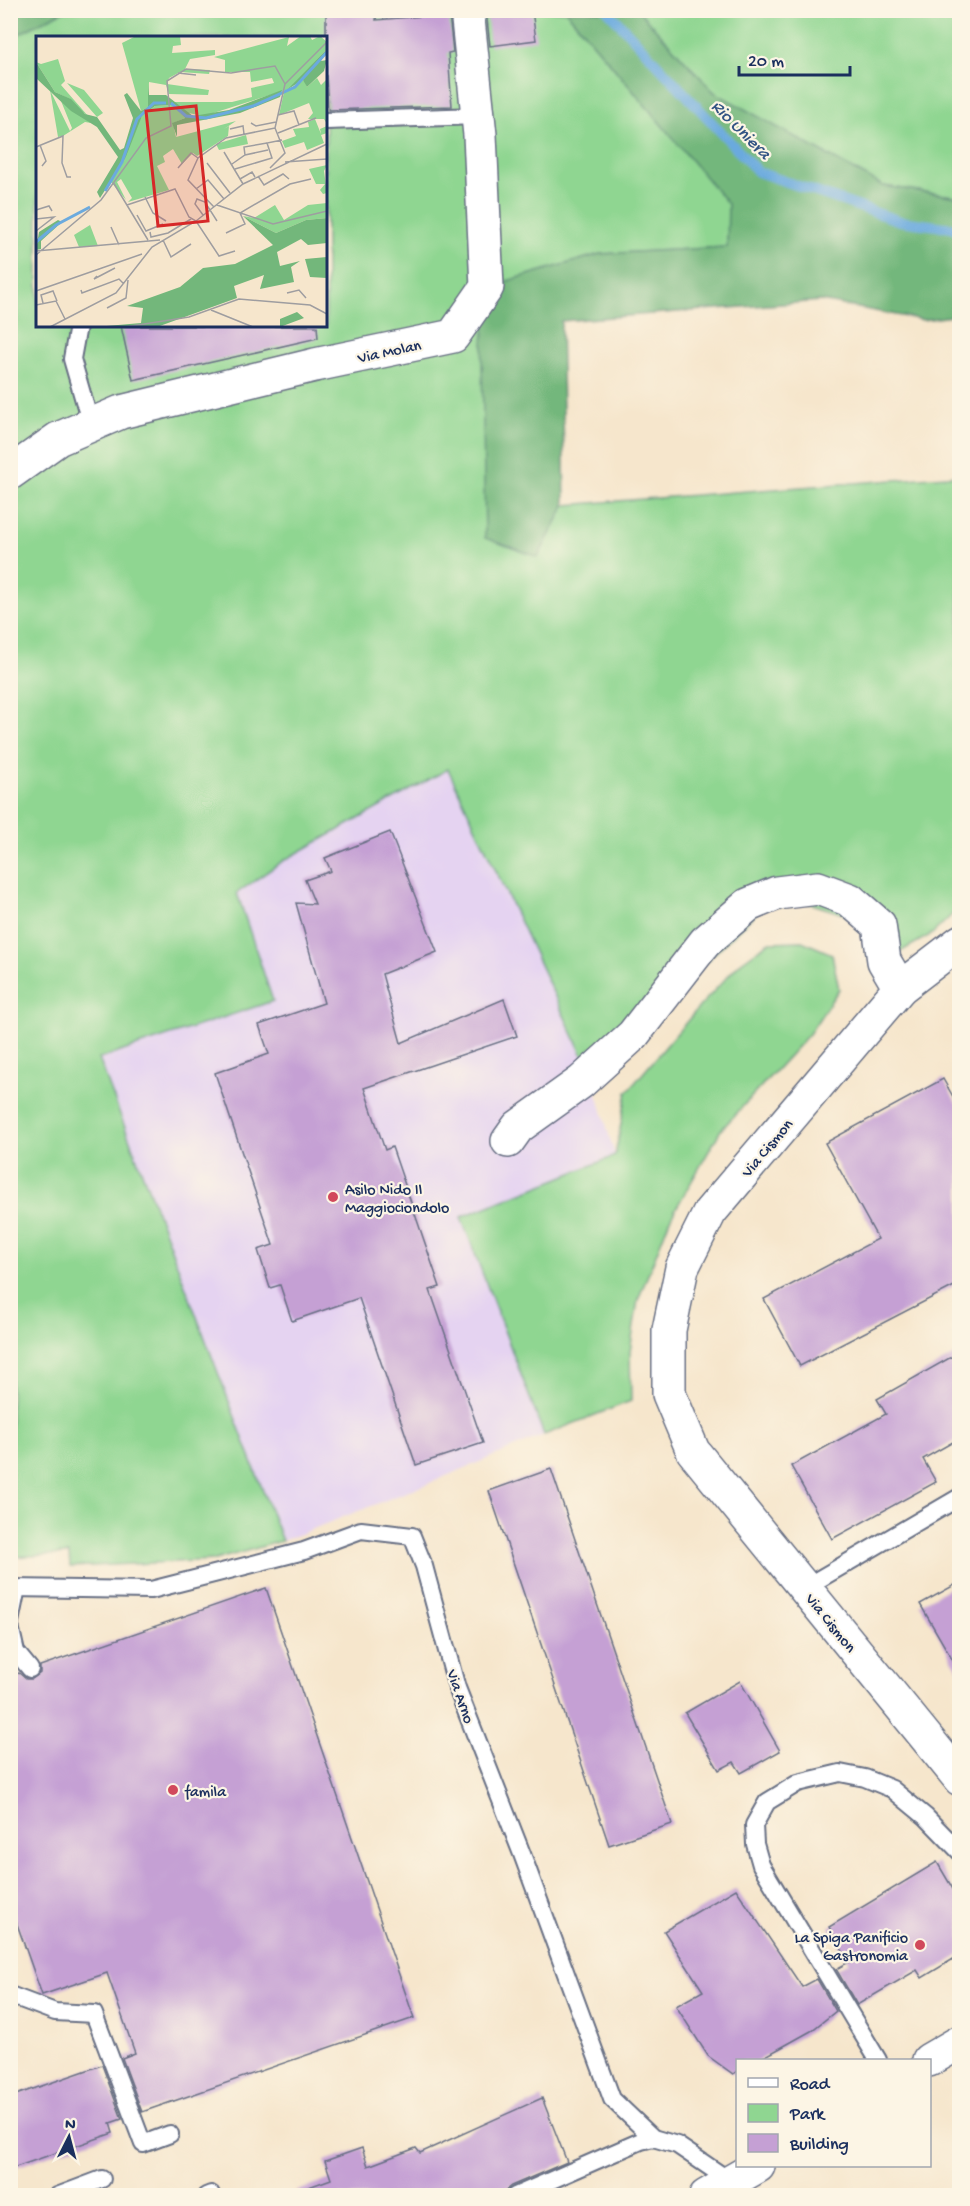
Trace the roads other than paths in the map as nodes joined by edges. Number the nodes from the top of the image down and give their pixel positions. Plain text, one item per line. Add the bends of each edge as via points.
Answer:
1 (467, 10) edge
2 (478, 116) junction
3 (327, 121) edge
4 (78, 327) edge
5 (91, 425) junction
6 (10, 473) edge
7 (960, 942) edge
8 (900, 988) junction
9 (508, 1141) dead end
10 (960, 1497) edge
11 (14, 1588) edge
12 (804, 1588) junction
13 (10, 1624) edge
14 (30, 1669) dead end
15 (960, 1779) edge
16 (960, 1852) edge
17 (10, 1995) edge
18 (960, 2042) edge
19 (877, 2059) edge
20 (931, 2060) edge
21 (170, 2134) dead end
22 (653, 2138) junction
23 (102, 2179) dead end
24 (734, 2185) edge
25 (57, 2196) edge
26 (515, 2196) edge

1 - 2 street, Via Molan
2 - 3 lane
2 - 5 street, Via Molan via 487,287 453,336 121,412
4 - 5 lane via 72,359
5 - 6 street, Via Molan via 58,439
7 - 8 street, Via Cismon
8 - 9 street via 884,961 879,924 850,900 818,888 777,893 748,905 705,942 633,1035 581,1082 518,1127
8 - 12 street, Via Cismon via 710,1212 682,1268 669,1330 669,1394 693,1451
10 - 12 lane
11 - 13 lane
11 - 22 lane, Via Arno via 151,1590 304,1551 361,1530 412,1536 458,1688 612,2099
12 - 15 street, Via Cismon
13 - 14 lane via 16,1652
16 - 19 lane via 892,1789 840,1773 798,1783 767,1802 754,1826 761,1865
17 - 21 lane via 55,2012 94,2014 143,2144
18 - 20 street
22 - 24 lane, Via Arno via 677,2145
22 - 26 lane
23 - 25 lane

